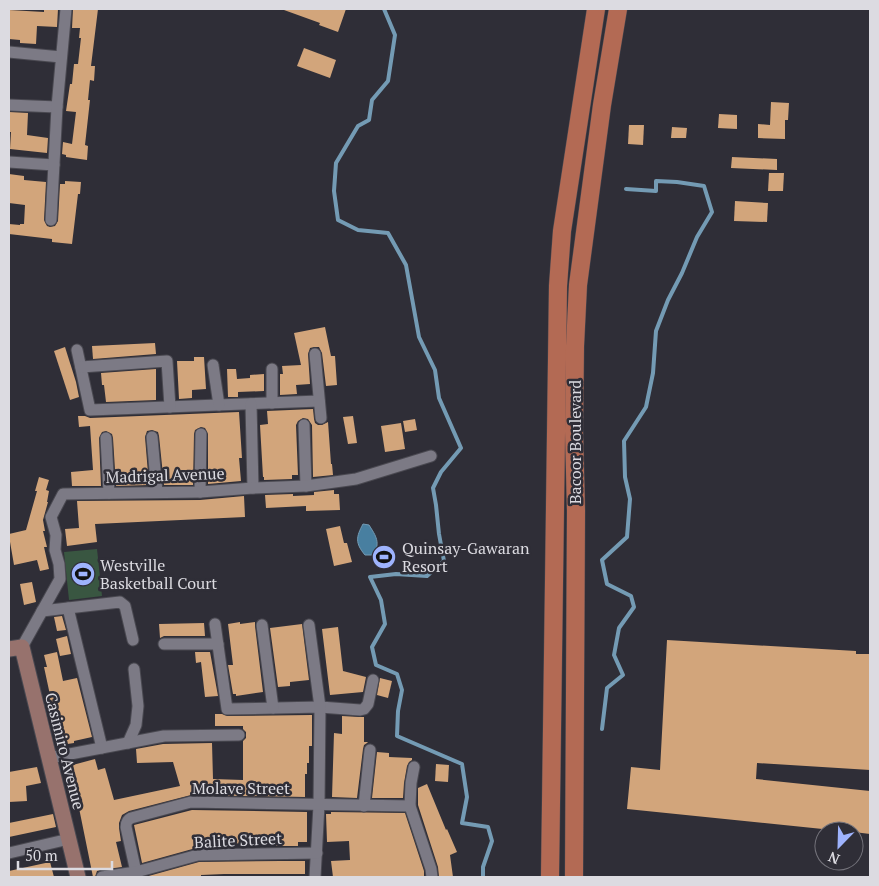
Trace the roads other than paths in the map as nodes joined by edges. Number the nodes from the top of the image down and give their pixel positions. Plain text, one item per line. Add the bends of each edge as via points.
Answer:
1 (66, 9) edge
2 (596, 9) edge
3 (618, 9) edge
4 (9, 52) edge
5 (61, 57) junction
6 (9, 105) edge
7 (57, 107) junction
8 (9, 162) edge
9 (54, 165) junction
10 (51, 220) dead end
11 (78, 350) dead end
12 (315, 354) dead end
13 (213, 365) dead end
14 (81, 367) junction
15 (272, 368) dead end
16 (319, 401) junction
17 (272, 403) junction
18 (252, 404) junction
19 (219, 405) junction
20 (170, 407) junction
21 (321, 418) dead end
22 (304, 425) dead end
23 (201, 434) dead end
24 (152, 437) dead end
25 (106, 438) dead end
26 (431, 456) dead end
27 (306, 486) junction
28 (253, 488) junction
29 (158, 492) junction
30 (200, 492) junction
31 (109, 494) junction
32 (68, 608) junction
33 (42, 611) junction
34 (215, 624) dead end
35 (262, 625) dead end
36 (309, 625) dead end
37 (133, 640) dead end
38 (164, 644) dead end
39 (218, 644) junction
40 (15, 648) edge
41 (134, 669) dead end
42 (372, 680) dead end
43 (320, 707) junction
44 (272, 708) junction
45 (239, 735) dead end
46 (128, 742) junction
47 (102, 748) junction
48 (370, 750) dead end
49 (49, 758) junction
50 (414, 768) dead end
51 (319, 805) junction
52 (364, 806) junction
53 (410, 806) junction
54 (69, 839) junction
55 (9, 853) edge
56 (317, 853) junction
57 (136, 872) junction
58 (78, 877) edge
59 (102, 877) edge
60 (315, 877) edge
61 (432, 877) edge
62 (550, 877) edge
63 (574, 877) edge

1 - 5 street
2 - 62 main road, Bacoor Boulevard via 562,232 558,286
3 - 63 main road, Bacoor Boulevard via 578,294 575,346
4 - 5 street
5 - 7 street
6 - 7 street
7 - 9 street
8 - 9 street
9 - 10 street
11 - 14 street
12 - 16 street
13 - 19 street
14 - 20 street via 90,410
14 - 20 street via 167,361
15 - 17 street
16 - 17 street
16 - 21 street
17 - 18 street
18 - 19 street
18 - 28 street
19 - 20 street
22 - 27 street
23 - 30 street
24 - 29 street
25 - 31 street
26 - 27 street, Madrigal Avenue via 356,479
27 - 28 street, Madrigal Avenue
28 - 30 street, Madrigal Avenue
29 - 30 street, Madrigal Avenue
29 - 31 street, Madrigal Avenue
31 - 33 street, Madrigal Avenue via 63,494 51,517 60,579
32 - 33 street
32 - 37 street via 120,602 125,606
32 - 47 street
33 - 40 street, Madrigal Avenue
34 - 39 street
35 - 44 street
36 - 43 street
38 - 39 street
39 - 44 street via 227,709
40 - 49 street, Casimiro Avenue
41 - 46 street via 138,706 136,725
42 - 43 street via 368,704 364,709
43 - 44 street
43 - 51 street
45 - 46 street via 164,736
46 - 47 street
47 - 49 street
48 - 52 street
49 - 54 street, Casimiro Avenue
50 - 53 street
51 - 52 street, Molave Street
51 - 56 street
51 - 57 street, Molave Street via 191,802 131,818 126,827
52 - 53 street, Molave Street
53 - 61 street
54 - 55 street
54 - 58 street, Casimiro Avenue
56 - 57 street, Balite Street via 198,855
56 - 60 street
57 - 59 street, Balite Street

